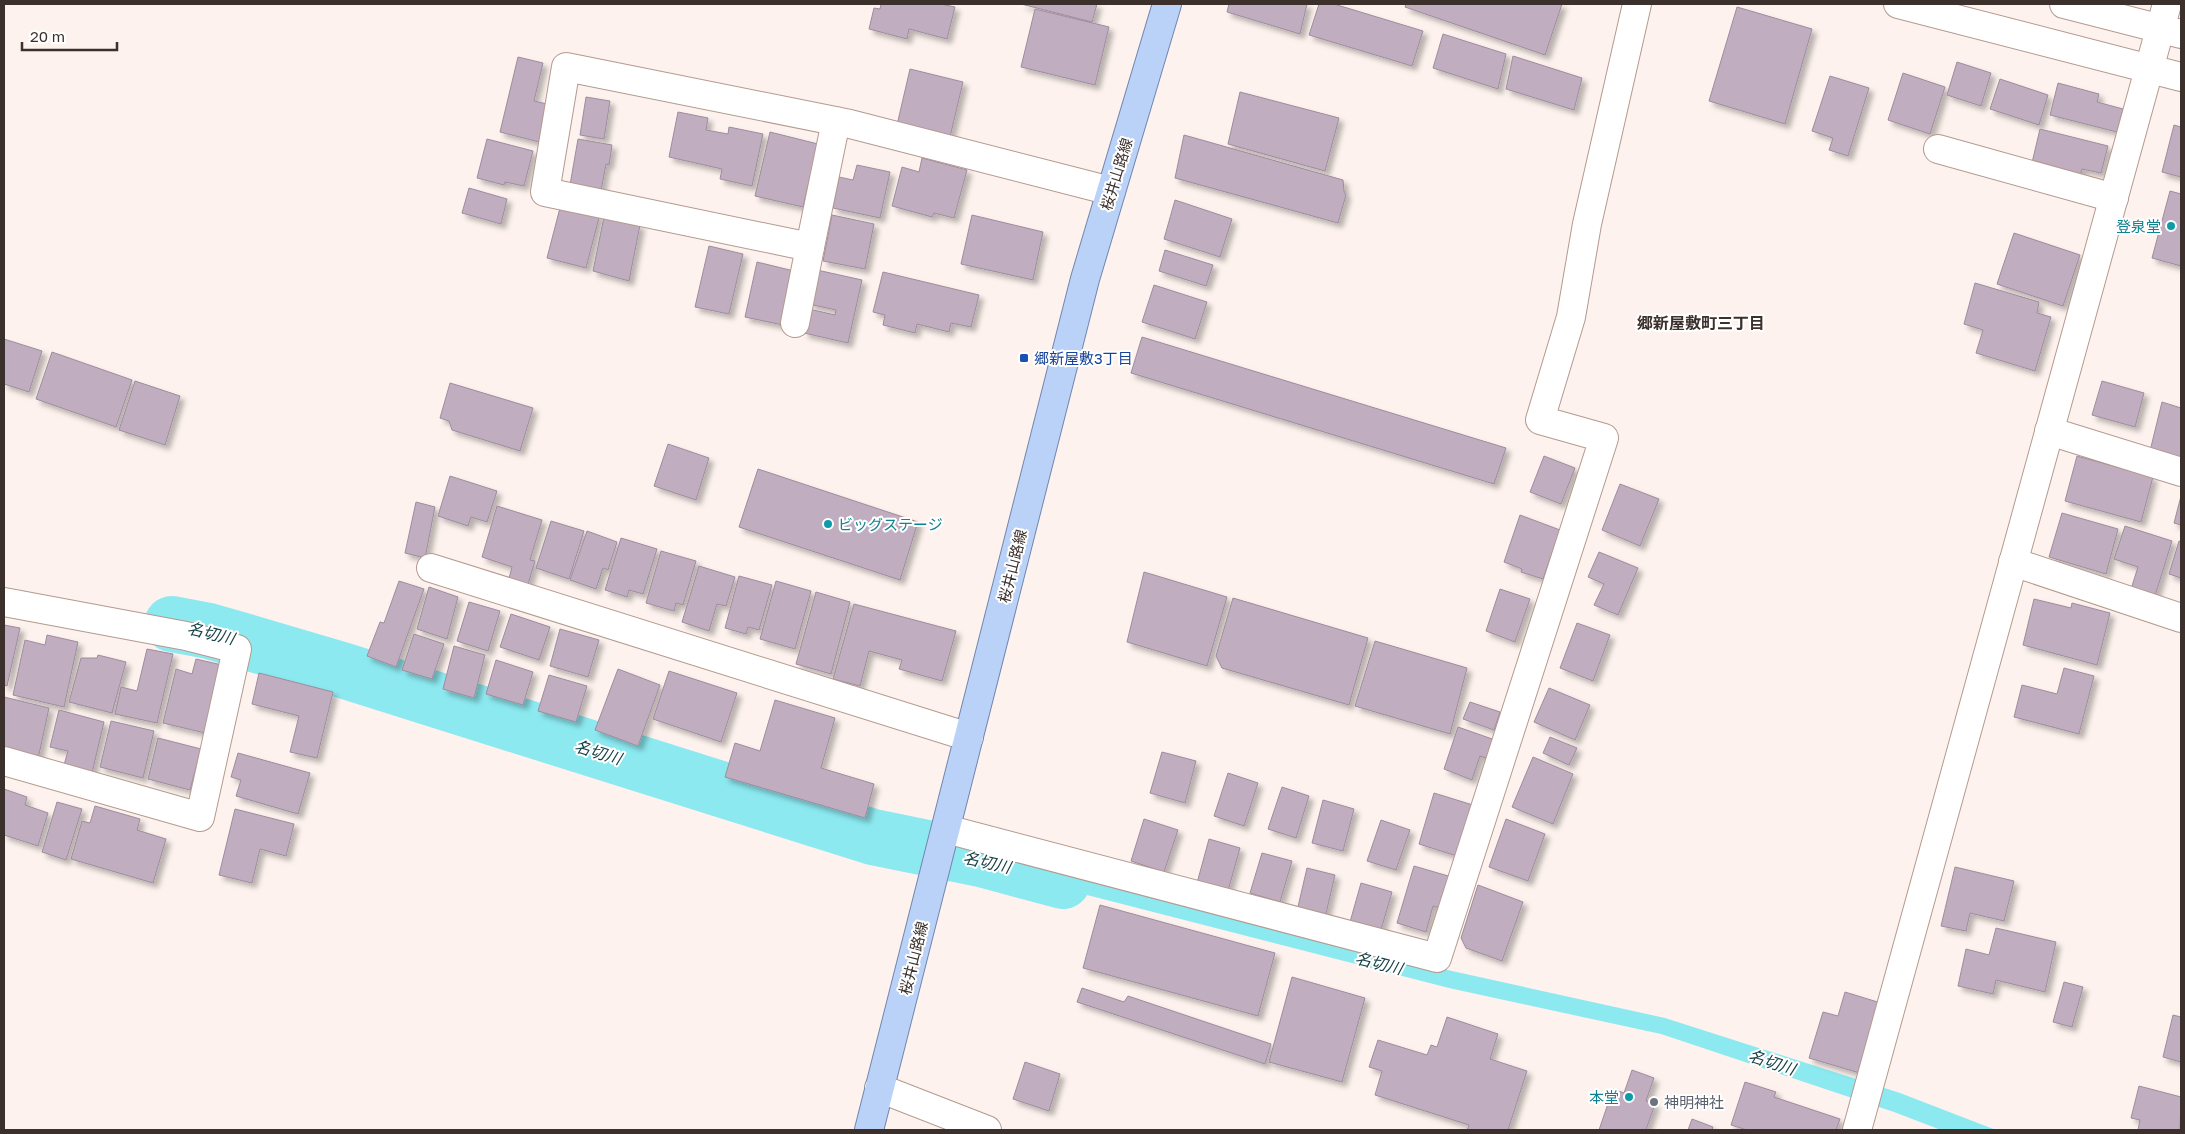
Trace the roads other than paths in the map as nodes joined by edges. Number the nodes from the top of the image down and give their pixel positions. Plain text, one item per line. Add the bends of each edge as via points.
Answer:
1 (1167, 4) edge
2 (1637, 4) edge
3 (1898, 4) edge
4 (2064, 4) edge
5 (2170, 22) edge
6 (2149, 68) junction
7 (2181, 77) edge
8 (836, 122) junction
9 (1938, 149) dead end
10 (1111, 190) junction
11 (2114, 198) junction
12 (810, 247) junction
13 (795, 323) dead end
14 (2049, 431) junction
15 (2181, 472) edge
16 (2013, 562) junction
17 (431, 568) dead end
18 (4, 602) edge
19 (2181, 618) edge
20 (969, 737) junction
21 (4, 761) edge
22 (946, 829) junction
23 (879, 1088) junction
24 (869, 1130) edge
25 (987, 1130) edge
26 (1857, 1130) edge

1 - 10 main road, 桜井山路線
2 - 22 street via 1587,224 1571,317 1540,420 1604,438 1438,958
3 - 6 street
4 - 5 street
5 - 6 street
6 - 7 street
6 - 11 street
8 - 10 street
8 - 12 street
8 - 12 street via 566,67 545,192
9 - 11 street
10 - 20 main road, 桜井山路線 via 1085,278
11 - 14 street
12 - 13 street
14 - 15 street
14 - 16 street
16 - 19 street
16 - 26 street
17 - 20 street
18 - 21 street via 186,636 237,649 200,817
20 - 22 main road, 桜井山路線
22 - 23 main road, 桜井山路線
23 - 24 main road, 桜井山路線
23 - 25 street

